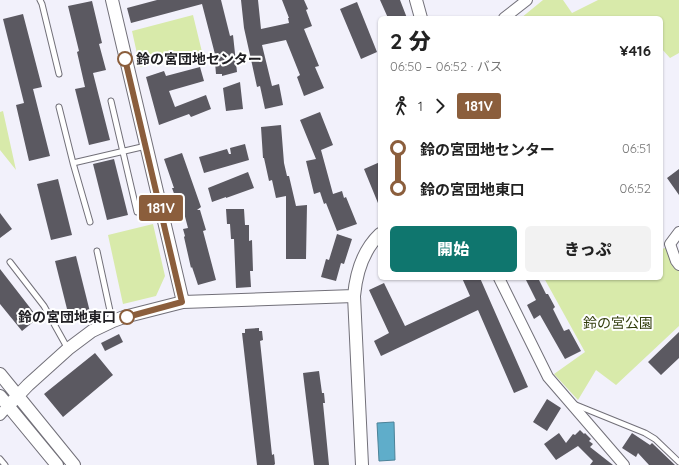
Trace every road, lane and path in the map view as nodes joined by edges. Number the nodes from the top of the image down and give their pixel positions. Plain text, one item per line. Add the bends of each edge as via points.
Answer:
1 (40, 0) edge
2 (112, 0) edge
3 (416, 0) edge
4 (527, 0) edge
5 (420, 16) edge
6 (507, 16) edge
7 (59, 74) dead end
8 (112, 100) dead end
9 (59, 107) dead end
10 (146, 146) junction
11 (123, 152) junction
12 (73, 163) junction
13 (137, 212) dead end
14 (90, 222) dead end
15 (679, 232) edge
16 (378, 236) edge
17 (96, 251) dead end
18 (10, 262) dead end
19 (679, 265) edge
20 (500, 280) edge
21 (354, 296) junction
22 (182, 302) junction
23 (113, 321) junction
24 (68, 349) junction
25 (0, 374) edge
26 (0, 396) edge
27 (18, 396) junction
28 (571, 404) junction
29 (4, 410) edge
30 (0, 459) edge
31 (679, 462) edge
32 (5, 465) edge
33 (57, 465) edge
34 (74, 465) edge
35 (362, 465) edge
36 (624, 465) edge

1 - 7 lane
2 - 10 street
3 - 5 street
4 - 6 street
8 - 11 lane
9 - 12 lane
10 - 11 lane
10 - 22 street
11 - 12 lane
11 - 13 lane
12 - 14 lane
15 - 19 street via 670,244
16 - 21 street via 361,262
17 - 23 lane
18 - 24 lane via 44,306
20 - 28 street via 548,377
21 - 22 street
21 - 35 street
22 - 23 street
23 - 24 street via 92,331
24 - 27 street
25 - 27 street
26 - 29 street
27 - 29 street
27 - 34 street
28 - 31 lane via 645,433
28 - 36 street
29 - 33 street
30 - 32 lane

